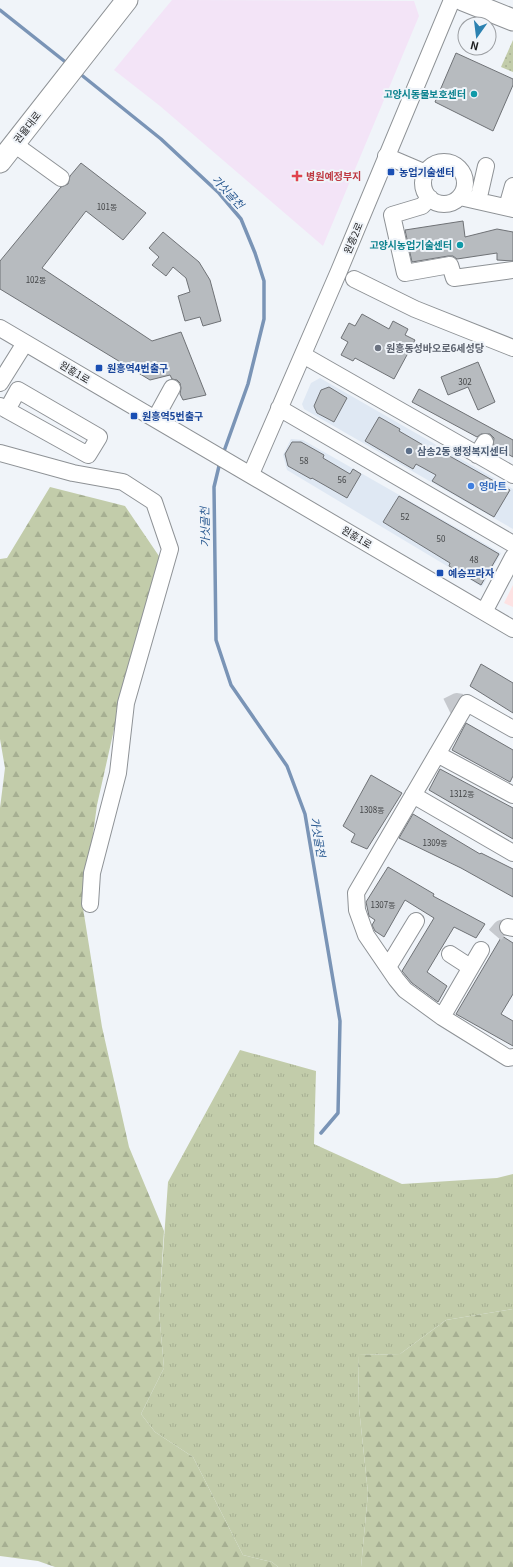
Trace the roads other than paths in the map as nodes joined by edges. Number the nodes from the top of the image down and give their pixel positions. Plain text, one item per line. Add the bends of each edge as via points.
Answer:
1 (127, 0) edge
2 (452, 0) edge
3 (463, 0) edge
4 (513, 20) edge
5 (14, 144) junction
6 (386, 156) junction
7 (0, 162) edge
8 (486, 166) dead end
9 (426, 173) junction
10 (61, 178) dead end
11 (513, 186) edge
12 (460, 196) junction
13 (430, 198) junction
14 (478, 201) junction
15 (510, 208) edge
16 (513, 270) edge
17 (354, 279) dead end
18 (0, 328) edge
19 (25, 343) junction
20 (513, 348) edge
21 (303, 355) junction
22 (0, 383) edge
23 (172, 388) dead end
24 (3, 408) edge
25 (280, 408) junction
26 (155, 419) junction
27 (0, 452) edge
28 (251, 474) junction
29 (513, 475) edge
30 (513, 544) edge
31 (513, 557) edge
32 (484, 612) junction
33 (513, 629) edge
34 (513, 729) edge
35 (437, 754) junction
36 (413, 795) junction
37 (513, 795) edge
38 (513, 853) edge
39 (90, 904) dead end
40 (416, 922) dead end
41 (481, 950) dead end
42 (450, 954) dead end
43 (388, 967) junction
44 (470, 967) junction
45 (442, 1017) junction
46 (513, 1057) edge

1 - 5 main road, 권율대로
2 - 6 street, 원흥2로
3 - 4 main road
5 - 7 main road, 권율대로
5 - 10 street
6 - 9 street
6 - 21 street, 원흥2로
8 - 14 street
9 - 12 street via 435,164 442,162 456,165 464,176 465,183
9 - 13 street via 424,186
11 - 15 street
12 - 13 street via 448,203
12 - 14 street
13 - 16 street via 422,206 392,215 405,273 450,265 454,278
14 - 15 street
17 - 20 street via 415,309
18 - 19 street, 원흥1로
19 - 22 street
19 - 26 street, 원흥1로
21 - 25 street, 원흥2로
21 - 29 street via 481,448
23 - 26 street
24 - 24 street via 88,455 99,437 18,390
25 - 28 street, 원흥2로
25 - 30 street
26 - 28 street, 원흥1로
27 - 39 street via 73,473 123,482 154,502 170,549 126,703 118,773 92,873
28 - 32 street, 원흥1로
31 - 32 street
32 - 33 street, 원흥1로
34 - 35 street via 467,703
35 - 36 street
35 - 37 street
36 - 38 street
36 - 43 street via 356,893 357,910 366,935
40 - 43 street
41 - 44 street
42 - 44 street
43 - 45 street via 406,990
44 - 45 street
45 - 46 street via 508,1058

